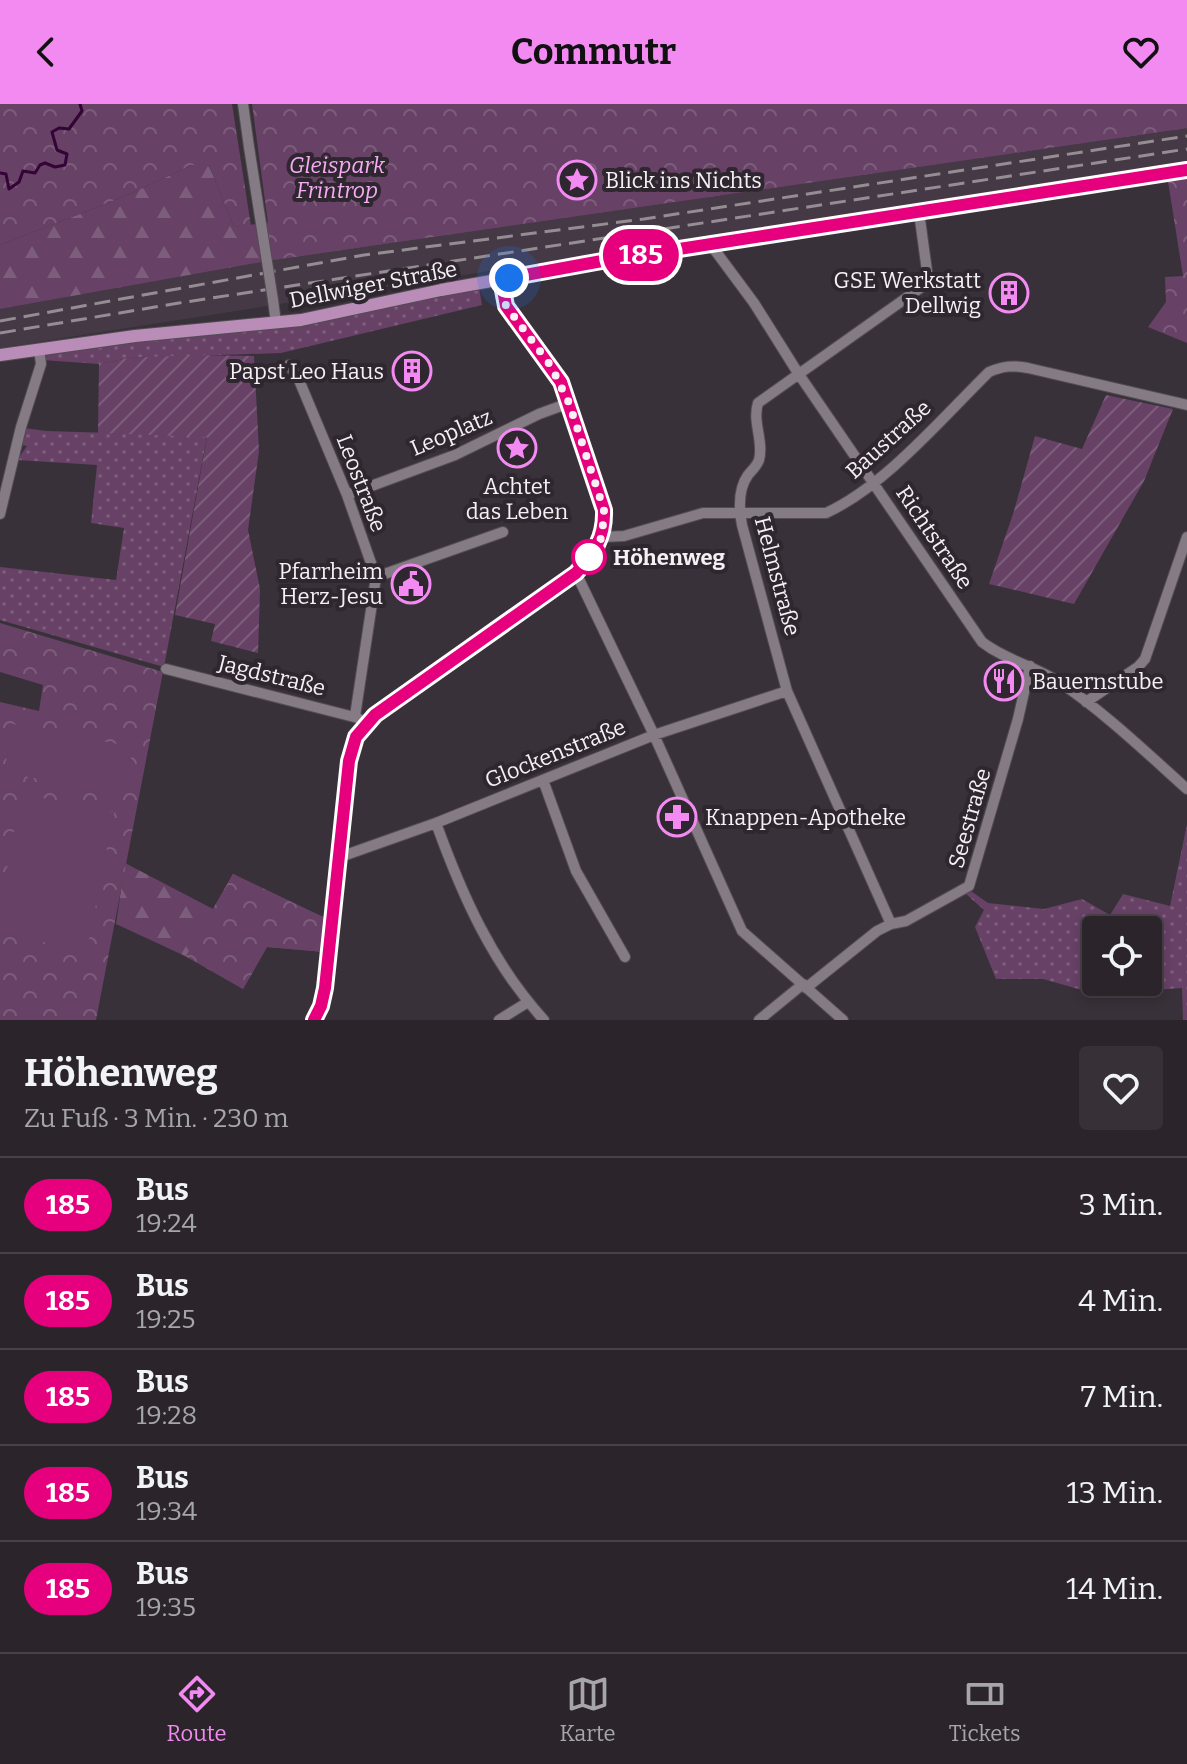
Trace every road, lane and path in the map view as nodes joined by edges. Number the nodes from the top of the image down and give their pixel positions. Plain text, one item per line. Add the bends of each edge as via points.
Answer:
1 (243, 104) edge
2 (1187, 170) edge
3 (919, 212) junction
4 (711, 245) junction
5 (509, 278) junction
6 (276, 323) junction
7 (39, 349) junction
8 (0, 355) edge
9 (289, 365) dead end
10 (798, 373) junction
11 (569, 403) junction
12 (1187, 405) edge
13 (874, 482) junction
14 (347, 495) junction
15 (740, 513) junction
16 (0, 514) edge
17 (503, 532) dead end
18 (602, 537) junction
19 (1187, 537) edge
20 (576, 573) junction
21 (376, 577) junction
22 (1030, 666) junction
23 (166, 669) dead end
24 (787, 691) junction
25 (1086, 702) junction
26 (355, 716) junction
27 (365, 724) junction
28 (654, 735) junction
29 (543, 780) junction
30 (1187, 789) edge
31 (436, 823) junction
32 (340, 857) junction
33 (891, 924) junction
34 (625, 957) dead end
35 (804, 986) junction
36 (528, 1002) junction
37 (314, 1020) edge
38 (499, 1020) edge
39 (544, 1020) edge
40 (759, 1020) edge
41 (843, 1020) edge

1 - 6 street, bridge
2 - 3 main road, Dellwiger Straße
3 - 4 main road, Dellwiger Straße
3 - 10 street, Helmstraße via 927,276 923,286
4 - 5 main road, Dellwiger Straße
4 - 10 street, Richtstraße
5 - 6 main road, Dellwiger Straße
5 - 11 street via 503,290 506,306 551,366
6 - 7 main road, Dellwiger Straße
7 - 8 main road, Dellwiger Straße
7 - 16 street via 41,364
9 - 14 street, Leostraße
10 - 13 street, Richtstraße
10 - 15 street, Helmstraße via 758,403 760,457 741,491
11 - 14 street, Leoplatz via 455,455
11 - 18 street via 604,510
12 - 13 street, Baustraße via 1028,368 1000,367
13 - 15 street, Baustraße via 826,513
13 - 22 street, Richtstraße via 982,642
14 - 21 street, Leostraße
15 - 18 street, Baustraße via 694,514 624,536
15 - 24 street, Helmstraße
17 - 21 street
18 - 20 street
19 - 25 street via 1145,659
20 - 27 street
20 - 28 street
21 - 26 street, Leostraße
22 - 25 street, Richtstraße
22 - 33 street, Seestraße via 969,886
23 - 26 street, Jagdstraße
24 - 28 street, Glockenstraße
24 - 33 street, Helmstraße
25 - 30 street, Richtstraße
26 - 27 street, Jagdstraße
27 - 32 street via 350,753
28 - 29 street, Glockenstraße
28 - 35 street via 742,931
29 - 31 street, Glockenstraße
29 - 34 street via 576,871
31 - 32 street, Glockenstraße
31 - 36 street via 467,904
32 - 37 street via 325,988
33 - 35 street, Seestraße
35 - 40 street, Seestraße
35 - 41 street
36 - 38 street
36 - 39 street

